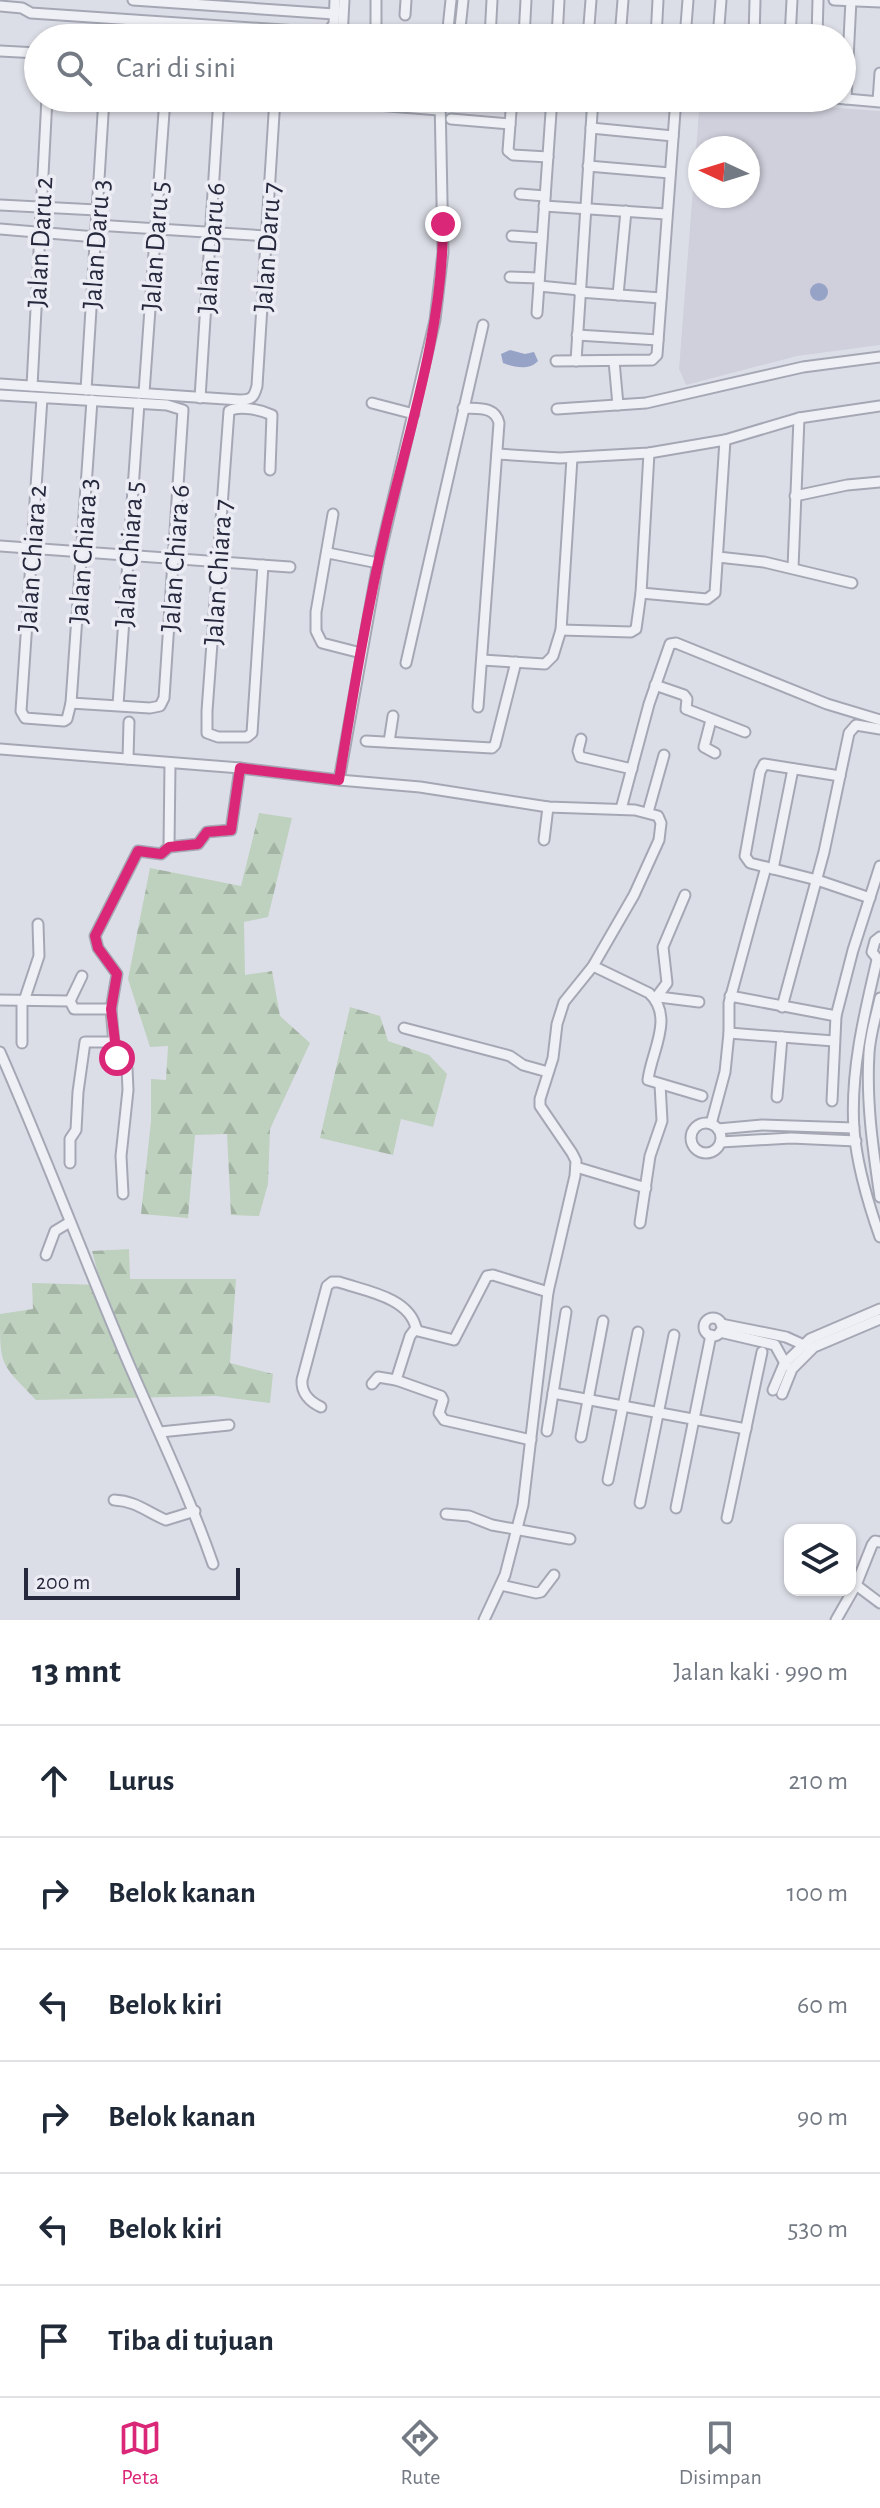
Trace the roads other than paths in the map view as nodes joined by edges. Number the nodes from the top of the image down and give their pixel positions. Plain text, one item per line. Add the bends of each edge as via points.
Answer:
1 (133, 0) edge
2 (335, 0) edge
3 (344, 0) edge
4 (376, 0) edge
5 (406, 0) edge
6 (451, 0) edge
7 (463, 0) edge
8 (492, 0) edge
9 (526, 0) edge
10 (559, 0) edge
11 (591, 0) edge
12 (623, 0) edge
13 (658, 0) edge
14 (688, 0) edge
15 (721, 0) edge
16 (755, 0) edge
17 (792, 0) edge
18 (818, 0) edge
19 (834, 0) edge
20 (166, 1) edge
21 (851, 1) edge
22 (880, 2) edge
23 (222, 3) edge
24 (22, 4) edge
25 (278, 5) edge
26 (0, 6) edge
27 (334, 14) junction
28 (405, 15) dead end
29 (164, 22) junction
30 (194, 24) edge
31 (333, 24) edge
32 (343, 24) edge
33 (376, 24) edge
34 (448, 24) edge
35 (460, 24) edge
36 (491, 24) edge
37 (525, 24) edge
38 (558, 24) edge
39 (589, 24) edge
40 (621, 24) edge
41 (657, 24) edge
42 (686, 24) edge
43 (719, 24) edge
44 (754, 24) edge
45 (791, 24) edge
46 (817, 24) edge
47 (849, 24) edge
48 (0, 51) edge
49 (24, 52) edge
50 (880, 73) edge
51 (856, 100) edge
52 (879, 102) edge
53 (46, 112) edge
54 (103, 112) edge
55 (164, 112) edge
56 (218, 112) edge
57 (274, 112) edge
58 (439, 112) edge
59 (511, 112) edge
60 (551, 112) edge
61 (592, 112) edge
62 (675, 112) edge
63 (451, 119) dead end
64 (510, 124) junction
65 (591, 128) junction
66 (673, 136) junction
67 (548, 157) junction
68 (588, 166) junction
69 (670, 173) junction
70 (520, 194) dead end
71 (545, 201) junction
72 (0, 205) edge
73 (41, 207) junction
74 (585, 208) junction
75 (97, 210) junction
76 (626, 211) junction
77 (666, 214) junction
78 (96, 225) junction
79 (0, 229) edge
80 (155, 229) junction
81 (40, 232) junction
82 (211, 232) junction
83 (266, 236) junction
84 (512, 236) dead end
85 (96, 237) junction
86 (542, 238) junction
87 (510, 277) dead end
88 (539, 282) junction
89 (580, 291) junction
90 (618, 295) junction
91 (661, 298) junction
92 (537, 313) dead end
93 (483, 325) dead end
94 (577, 335) junction
95 (658, 340) junction
96 (880, 357) edge
97 (556, 361) dead end
98 (576, 361) junction
99 (614, 361) junction
100 (0, 384) edge
101 (32, 386) junction
102 (86, 390) junction
103 (0, 395) edge
104 (42, 398) junction
105 (142, 398) junction
106 (200, 398) junction
107 (92, 400) junction
108 (372, 403) dead end
109 (618, 405) junction
110 (880, 406) edge
111 (463, 408) junction
112 (557, 409) dead end
113 (414, 414) junction
114 (799, 418) junction
115 (725, 440) junction
116 (649, 453) junction
117 (497, 454) junction
118 (572, 458) junction
119 (270, 470) dead end
120 (880, 482) edge
121 (795, 496) junction
122 (333, 514) dead end
123 (0, 546) edge
124 (31, 549) junction
125 (82, 552) junction
126 (328, 553) junction
127 (128, 555) junction
128 (718, 557) junction
129 (175, 559) junction
130 (219, 562) junction
131 (378, 563) junction
132 (263, 565) junction
133 (290, 567) dead end
134 (793, 568) junction
135 (852, 583) dead end
136 (641, 593) junction
137 (561, 630) junction
138 (361, 653) junction
139 (482, 660) junction
140 (516, 662) junction
141 (406, 663) dead end
142 (655, 685) junction
143 (71, 703) junction
144 (118, 705) junction
145 (478, 707) dead end
146 (393, 716) dead end
147 (711, 720) junction
148 (880, 720) edge
149 (129, 722) dead end
150 (880, 729) edge
151 (745, 732) dead end
152 (581, 739) dead end
153 (366, 741) dead end
154 (389, 742) junction
155 (0, 749) edge
156 (715, 753) dead end
157 (664, 755) dead end
158 (128, 759) junction
159 (170, 764) junction
160 (240, 768) junction
161 (632, 769) junction
162 (793, 769) junction
163 (840, 776) junction
164 (339, 780) junction
165 (548, 807) junction
166 (621, 809) junction
167 (648, 812) junction
168 (544, 840) dead end
169 (169, 847) junction
170 (880, 866) edge
171 (769, 868) junction
172 (817, 880) junction
173 (685, 895) dead end
174 (870, 898) junction
175 (38, 924) dead end
176 (880, 937) edge
177 (878, 961) edge
178 (593, 966) junction
179 (82, 976) dead end
180 (730, 996) junction
181 (657, 998) junction
182 (880, 998) edge
183 (0, 1000) edge
184 (23, 1001) junction
185 (70, 1001) junction
186 (699, 1002) dead end
187 (782, 1007) junction
188 (111, 1009) junction
189 (836, 1016) junction
190 (404, 1028) dead end
191 (729, 1033) junction
192 (782, 1037) junction
193 (834, 1041) junction
194 (114, 1042) junction
195 (22, 1043) dead end
196 (0, 1052) edge
197 (548, 1072) junction
198 (660, 1084) junction
199 (702, 1096) dead end
200 (777, 1097) dead end
201 (832, 1101) dead end
202 (869, 1101) junction
203 (854, 1102) junction
204 (714, 1126) junction
205 (791, 1126) junction
206 (854, 1128) junction
207 (791, 1138) junction
208 (856, 1141) junction
209 (721, 1142) junction
210 (70, 1163) dead end
211 (576, 1167) junction
212 (646, 1188) junction
213 (123, 1194) dead end
214 (880, 1197) edge
215 (640, 1223) dead end
216 (63, 1227) junction
217 (880, 1237) edge
218 (46, 1255) dead end
219 (548, 1292) junction
220 (880, 1309) edge
221 (566, 1312) dead end
222 (880, 1319) edge
223 (603, 1321) dead end
224 (416, 1328) junction
225 (717, 1330) junction
226 (638, 1332) dead end
227 (674, 1335) dead end
228 (807, 1347) junction
229 (762, 1352) dead end
230 (788, 1366) junction
231 (396, 1380) junction
232 (372, 1384) dead end
233 (778, 1392) dead end
234 (553, 1393) junction
235 (588, 1399) junction
236 (623, 1406) junction
237 (321, 1407) dead end
238 (658, 1412) junction
239 (694, 1419) junction
240 (229, 1425) dead end
241 (746, 1429) junction
242 (547, 1431) dead end
243 (160, 1432) junction
244 (581, 1437) dead end
245 (531, 1440) junction
246 (608, 1480) dead end
247 (114, 1500) dead end
248 (640, 1503) dead end
249 (676, 1508) dead end
250 (190, 1513) junction
251 (446, 1514) dead end
252 (727, 1518) dead end
253 (515, 1529) junction
254 (570, 1539) dead end
255 (880, 1542) edge
256 (213, 1564) dead end
257 (554, 1575) dead end
258 (501, 1585) junction
259 (856, 1585) joint
260 (850, 1596) edge
261 (880, 1603) edge
262 (484, 1620) edge
263 (836, 1620) edge

1 - 20 street
2 - 27 street
3 - 32 street
4 - 33 street
5 - 28 street
6 - 34 street
7 - 35 street
8 - 36 street
9 - 37 street
10 - 38 street
11 - 39 street
12 - 40 street
13 - 41 street
14 - 42 street
15 - 43 street
16 - 44 street
17 - 45 street
18 - 46 street
19 - 21 street
20 - 23 street
20 - 29 street
21 - 22 street
21 - 47 street
23 - 25 street
24 - 26 street
24 - 29 street via 31,13
25 - 27 street
27 - 31 street
29 - 30 street
48 - 49 street
50 - 52 street
51 - 52 street
53 - 73 street, Jalan Daru 2
54 - 75 street, Jalan Daru 3
55 - 80 street, Jalan Daru 5
56 - 82 street, Jalan Daru 6
57 - 83 street, Jalan Daru 7
58 - 113 street via 443,252 432,340
59 - 64 street
60 - 67 street
61 - 65 street
62 - 66 street
63 - 64 street
64 - 67 street via 510,154
65 - 66 street
65 - 68 street
66 - 69 street
67 - 71 street
68 - 69 street
68 - 74 street
69 - 77 street
70 - 71 street
71 - 74 street
71 - 86 street
72 - 73 street
73 - 75 street
73 - 81 street, Jalan Daru 2
74 - 76 street
74 - 89 street
75 - 78 street, Jalan Daru 3
76 - 77 street
76 - 90 street
77 - 91 street
78 - 80 street
78 - 85 street, Jalan Daru 3
79 - 81 street
80 - 82 street
80 - 105 street, Jalan Daru 5
81 - 85 street
81 - 101 street, Jalan Daru 2
82 - 83 street
82 - 106 street, Jalan Daru 6
83 - 106 street, Jalan Daru 7 via 254,396
84 - 86 street
85 - 102 street, Jalan Daru 3
86 - 88 street
87 - 88 street
88 - 89 street
88 - 92 street
89 - 90 street
89 - 94 street
90 - 91 street
91 - 95 street
93 - 111 street
94 - 95 street
94 - 98 street
95 - 99 street via 652,360
96 - 109 street via 803,367 677,397
97 - 98 street
98 - 99 street
99 - 109 street
100 - 101 street
101 - 102 street
102 - 105 street
103 - 104 street
104 - 107 street
104 - 124 street, Jalan Chiara 2
105 - 106 street
105 - 107 street
105 - 127 street, Jalan Chiara 5
105 - 129 street, Jalan Chiara 6 via 183,410
107 - 125 street, Jalan Chiara 3
108 - 113 street
109 - 112 street
110 - 114 street
111 - 117 street via 497,414
111 - 141 street
113 - 131 street
114 - 115 street
114 - 121 street
115 - 116 street
115 - 128 street
116 - 118 street
116 - 136 street
117 - 118 street
117 - 139 street
118 - 137 street
119 - 130 street, Jalan Chiara 7 via 272,415 229,411
120 - 121 street
121 - 134 street
122 - 126 street
123 - 124 street
124 - 125 street
124 - 143 street, Jalan Chiara 2 via 21,711 25,718 64,721
125 - 127 street
125 - 143 street, Jalan Chiara 3
126 - 131 street
126 - 138 street via 316,631 322,643
127 - 129 street
127 - 144 street, Jalan Chiara 5
128 - 134 street
128 - 136 street via 712,597
129 - 130 street
129 - 144 street, Jalan Chiara 6 via 164,698 160,706 150,708
130 - 132 street
130 - 132 street, Jalan Chiara 7 via 207,733 218,737 252,733
131 - 138 street
132 - 133 street
134 - 135 street
136 - 137 street via 638,624 631,632
137 - 140 street via 545,664
138 - 164 street
139 - 140 street
139 - 145 street
140 - 154 street via 492,748
142 - 147 street via 684,695 686,709
142 - 148 street via 666,651 676,643
142 - 161 street
143 - 144 street
146 - 154 street
147 - 151 street
147 - 156 street via 704,747
149 - 158 street
150 - 163 street via 852,728
152 - 161 street via 580,757
153 - 154 street
155 - 158 street
157 - 167 street
158 - 159 street
159 - 160 street
159 - 169 street
160 - 164 street
160 - 169 street via 231,830 207,832 198,844
161 - 166 street
162 - 163 street
162 - 171 street
162 - 171 street via 764,764 760,772 745,856 750,863
163 - 172 street
164 - 165 street
165 - 166 street
165 - 168 street
166 - 167 street
167 - 178 street via 661,823 659,840
169 - 188 street via 161,854 138,851 95,936 117,974
170 - 174 street
171 - 172 street
171 - 180 street
172 - 174 street
172 - 187 street
173 - 181 street via 663,947 668,975
174 - 189 street
175 - 184 street via 39,956
176 - 177 street via 872,946
177 - 203 street via 858,1048
178 - 181 street
178 - 197 street via 564,1002
179 - 185 street
180 - 187 street
180 - 191 street
181 - 186 street
181 - 198 street via 661,1033 647,1078
182 - 202 street via 869,1050
183 - 184 street
184 - 185 street
184 - 195 street
185 - 188 street via 81,1011
187 - 189 street
188 - 194 street
189 - 193 street
190 - 197 street via 510,1056
191 - 192 street
191 - 204 street
192 - 193 street
192 - 200 street
193 - 201 street
194 - 210 street via 85,1042
194 - 213 street via 128,1078
196 - 216 street via 42,1148
197 - 211 street via 540,1106
198 - 199 street
198 - 212 street via 662,1121
202 - 203 street
202 - 214 street
203 - 206 street
204 - 205 street
204 - 209 street
204 - 209 street via 697,1126 692,1144 707,1154
205 - 206 street
205 - 207 street
206 - 208 street
207 - 208 street
207 - 209 street
208 - 217 street
211 - 212 street
211 - 219 street
212 - 215 street
216 - 218 street
216 - 243 street
219 - 224 street via 487,1276 454,1340
219 - 245 street
220 - 228 street
221 - 234 street
222 - 228 street
223 - 235 street
224 - 231 street
224 - 237 street via 404,1307 339,1282 327,1286 301,1385
225 - 228 street
225 - 230 street via 775,1345
225 - 239 street
226 - 236 street
227 - 238 street
228 - 230 street
229 - 241 street
230 - 233 street
231 - 232 street via 378,1377
231 - 245 street via 441,1396 439,1413 444,1420
234 - 235 street
234 - 242 street
235 - 236 street
235 - 244 street
236 - 238 street
236 - 246 street
238 - 239 street
238 - 248 street
239 - 241 street
239 - 249 street
240 - 243 street
241 - 252 street
243 - 250 street
245 - 253 street
247 - 250 street via 147,1508 161,1519
250 - 256 street
251 - 253 street
253 - 254 street
253 - 258 street
255 - 259 street via 872,1545
257 - 258 street via 536,1593
258 - 262 street
259 - 261 street
260 - 263 street

